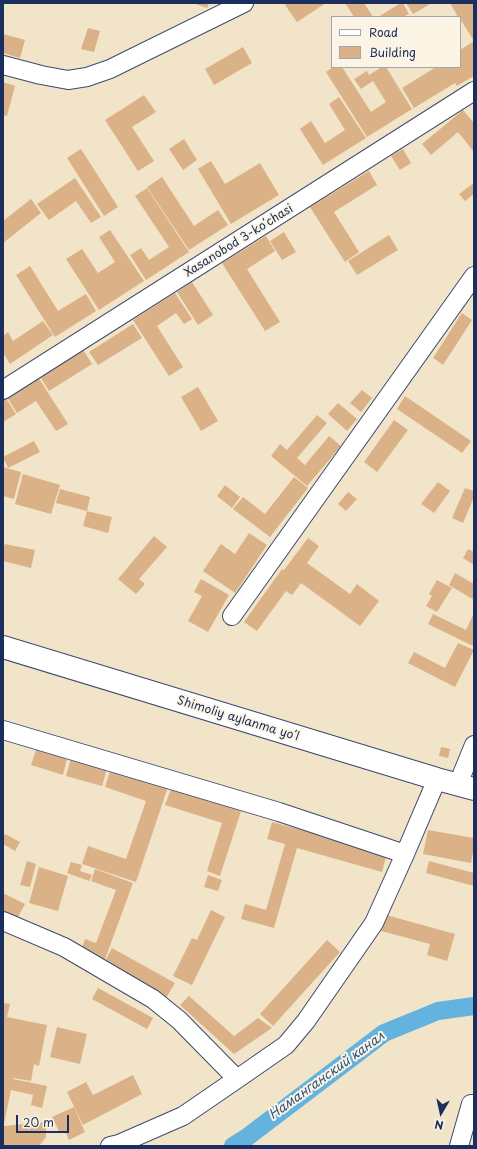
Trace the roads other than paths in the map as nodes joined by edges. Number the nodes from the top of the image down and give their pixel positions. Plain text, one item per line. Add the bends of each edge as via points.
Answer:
1 (244, 3) edge
2 (3, 65) edge
3 (474, 91) edge
4 (474, 276) edge
5 (3, 390) edge
6 (232, 616) dead end
7 (3, 647) edge
8 (3, 730) edge
9 (474, 745) edge
10 (437, 779) junction
11 (466, 787) edge
12 (405, 854) junction
13 (3, 921) edge
14 (238, 1080) junction
15 (474, 1104) edge
16 (110, 1146) edge
17 (459, 1146) edge

1 - 2 street via 110,69 87,76 68,80
3 - 5 street, Xasanobod 3-koʻchasi
4 - 6 street
7 - 10 main road, Shimoliy aylanma yoʻl
8 - 12 street via 279,812
9 - 11 street
10 - 11 main road, Shimoliy aylanma yoʻl
10 - 12 street
12 - 14 street via 374,923 306,1021 286,1045
13 - 14 street via 64,947 153,999 179,1020
14 - 16 street via 183,1116
15 - 17 street via 471,1104

